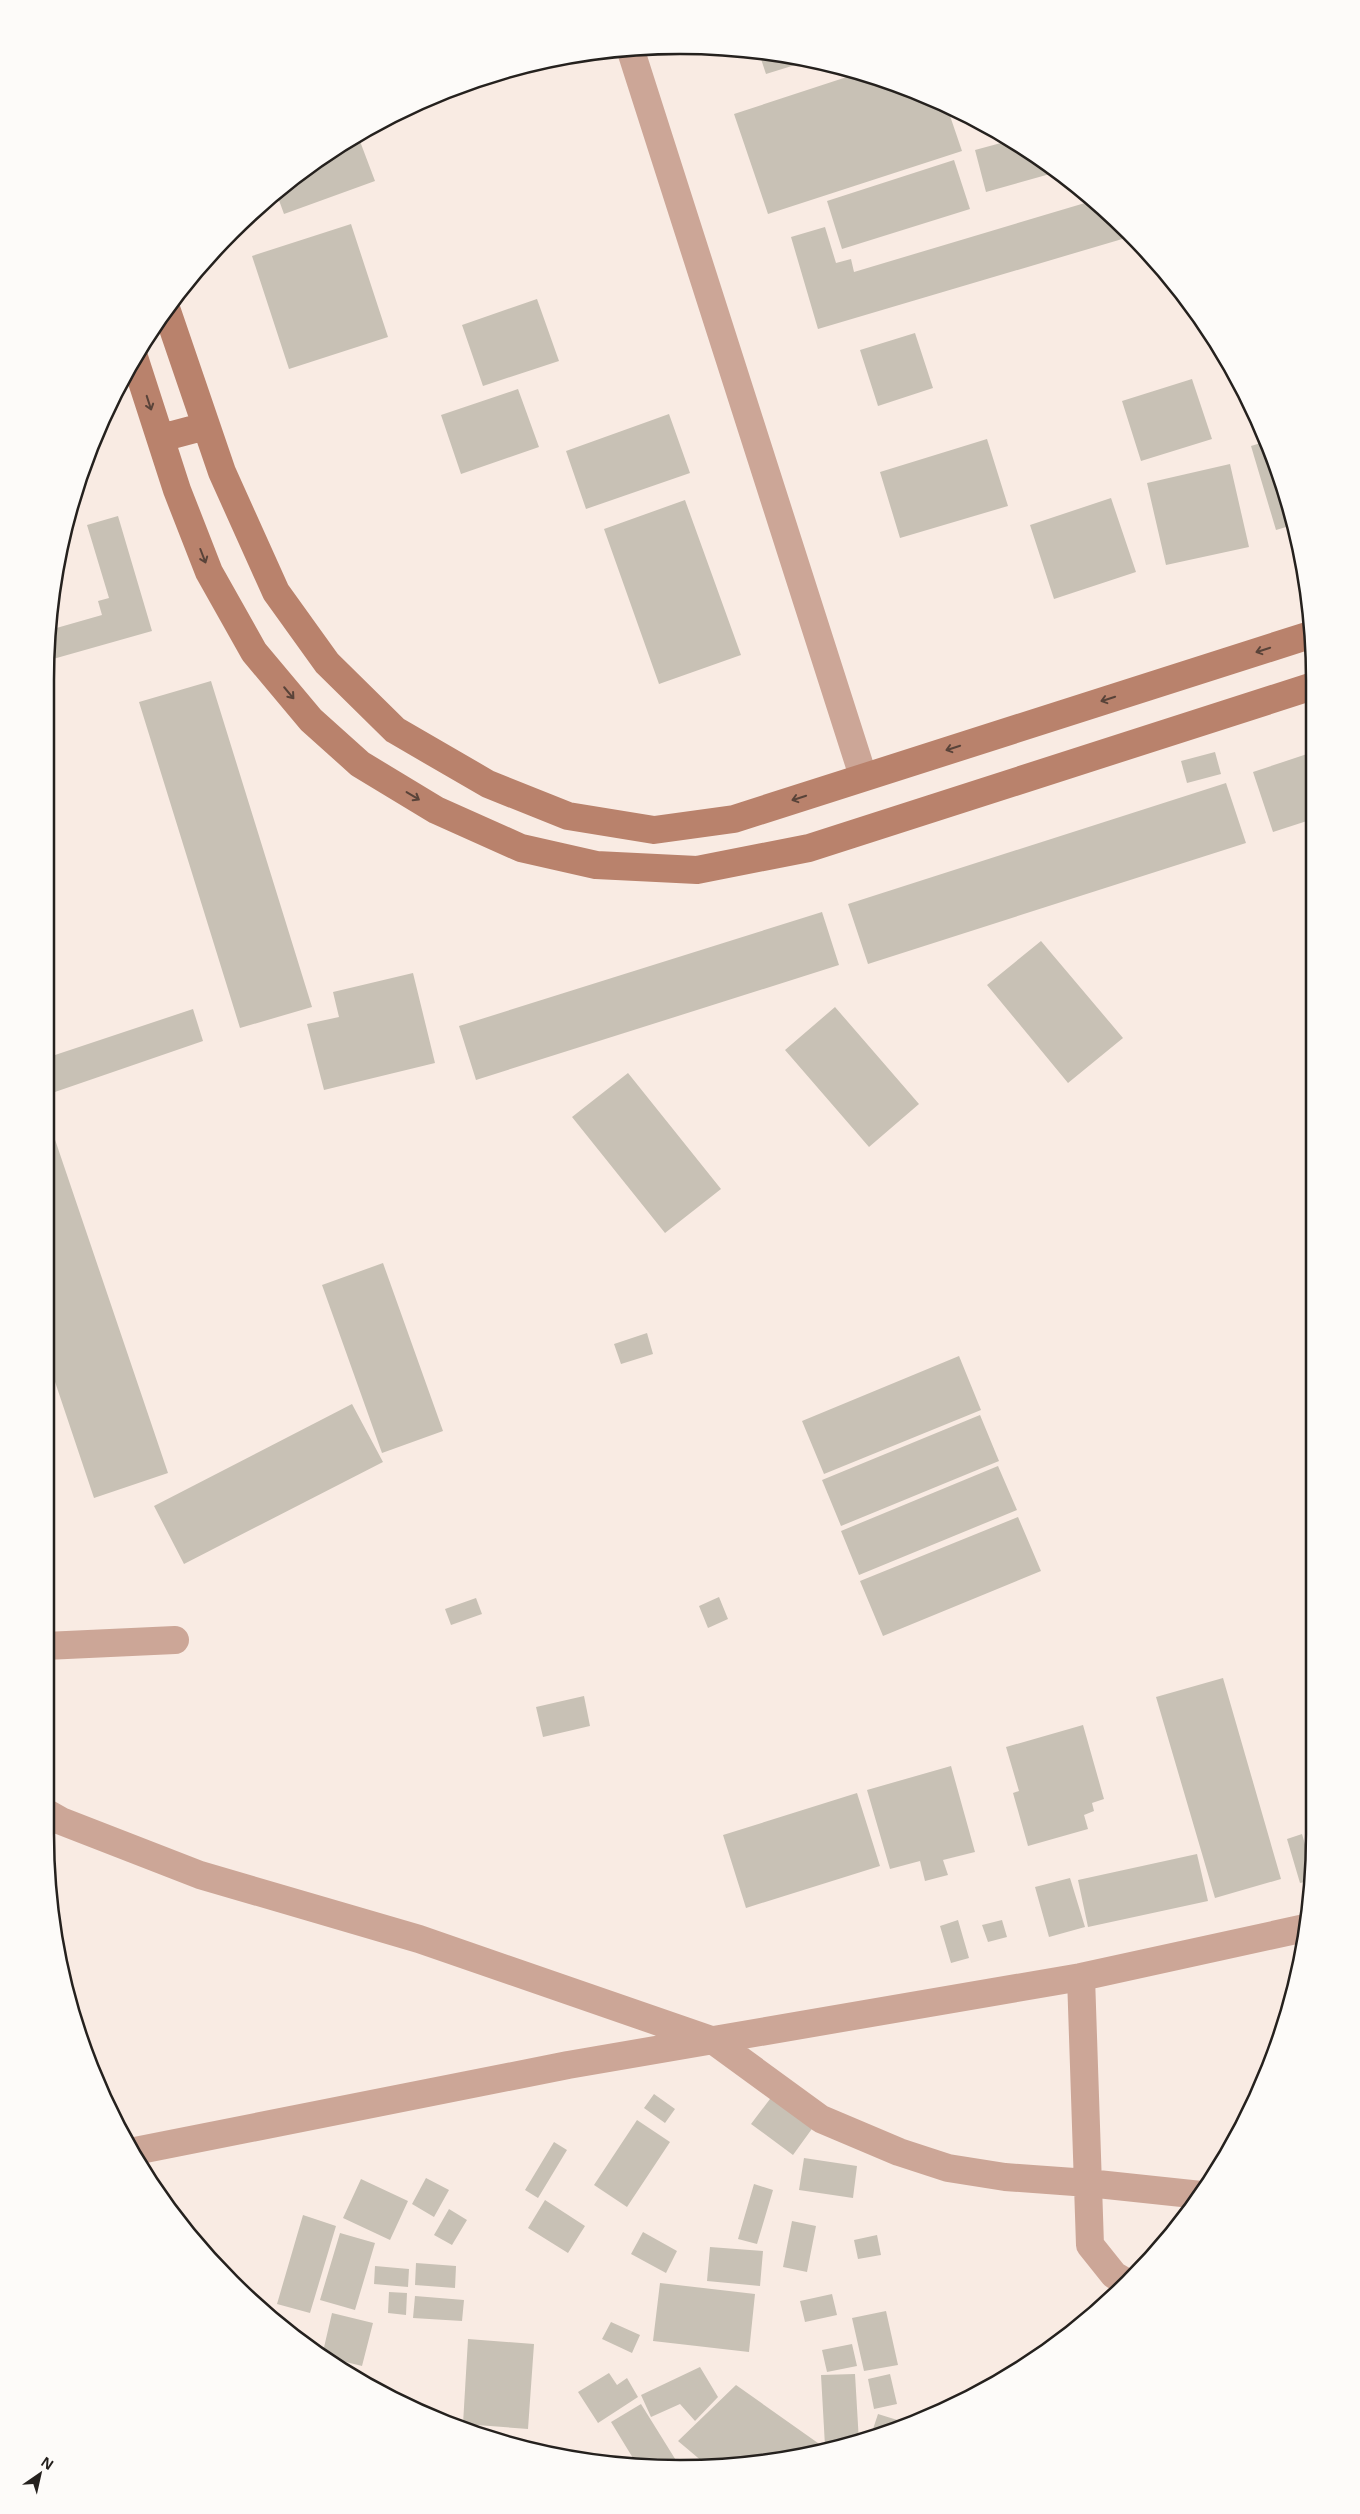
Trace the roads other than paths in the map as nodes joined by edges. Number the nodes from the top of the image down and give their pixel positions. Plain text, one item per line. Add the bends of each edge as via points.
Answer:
1 (632, 56) edge
2 (169, 318) edge
3 (138, 368) edge
4 (206, 426) junction
5 (161, 438) junction
6 (1305, 637) edge
7 (1306, 688) edge
8 (863, 776) junction
9 (175, 1640) dead end
10 (54, 1646) edge
11 (54, 1817) edge
12 (1299, 1929) edge
13 (1081, 1977) junction
14 (714, 2041) junction
15 (140, 2150) edge
16 (1088, 2183) junction
17 (1192, 2194) edge
18 (1121, 2279) edge

1 - 8 street
2 - 4 street
3 -> 5 street
4 - 5 street
8 -> 4 street via 734,819 654,830 568,816 488,784 395,730 327,663 276,592 222,472
5 -> 7 street via 209,572 254,652 311,720 360,764 436,810 521,848 596,865 697,870 809,848
6 -> 8 street
9 - 10 street
11 - 14 street via 200,1875 420,1939
12 - 13 street
13 - 14 street
13 - 16 street
14 - 15 street via 549,2069
14 - 16 street via 821,2119 899,2152 948,2168 1005,2177
16 - 17 street
16 - 18 street via 1090,2245 1114,2276

